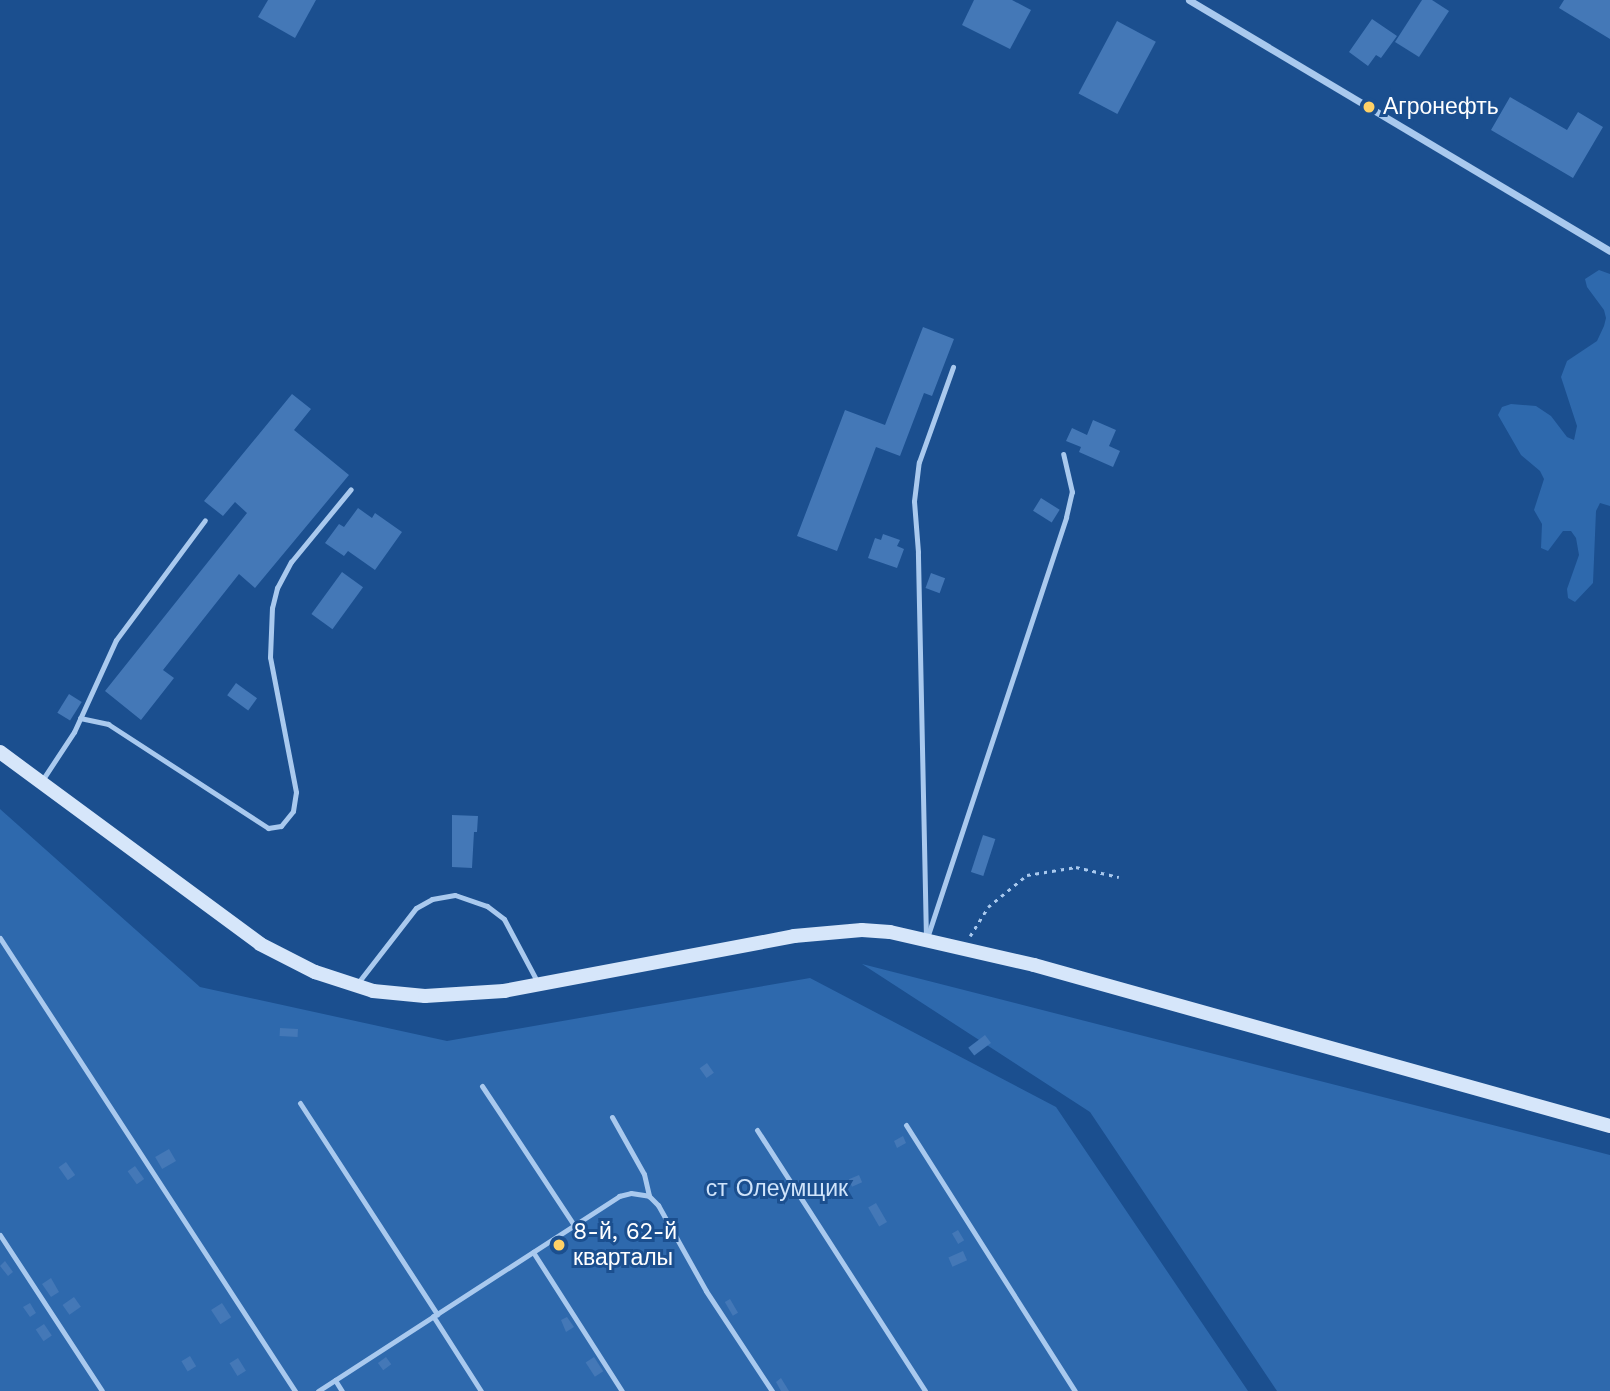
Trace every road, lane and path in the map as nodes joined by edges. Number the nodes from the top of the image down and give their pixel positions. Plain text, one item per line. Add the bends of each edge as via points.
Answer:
1 (1189, 0) edge
2 (1610, 251) edge
3 (953, 367) dead end
4 (1063, 454) dead end
5 (351, 489) dead end
6 (205, 520) dead end
7 (80, 719) junction
8 (0, 752) edge
9 (41, 782) junction
10 (1119, 877) dead end
11 (0, 938) edge
12 (926, 939) junction
13 (963, 947) junction
14 (539, 985) junction
15 (355, 986) junction
16 (482, 1086) dead end
17 (300, 1103) dead end
18 (612, 1117) dead end
19 (906, 1125) dead end
20 (1610, 1126) edge
21 (757, 1130) dead end
22 (649, 1196) junction
23 (574, 1225) junction
24 (0, 1235) edge
25 (533, 1252) junction
26 (435, 1315) junction
27 (335, 1380) junction
28 (102, 1391) edge
29 (295, 1391) edge
30 (318, 1391) edge
31 (342, 1391) edge
32 (481, 1391) edge
33 (622, 1391) edge
34 (772, 1391) edge
35 (925, 1391) edge
36 (1075, 1391) edge

1 - 2 street
3 - 12 lane via 919,462 914,501
4 - 12 lane via 1072,492 1066,517
5 - 7 lane via 291,562 272,608 270,657 296,792 293,811 281,826 268,828 108,724
6 - 7 lane via 116,640
7 - 9 lane
8 - 9 street
9 - 15 street via 260,944
10 - 13 path via 1076,867 1027,875 988,907
11 - 29 lane
12 - 13 street
12 - 14 street via 862,930 830,932
13 - 20 street
14 - 15 street via 425,996
14 - 15 lane via 504,919 487,906 455,895 416,908
16 - 23 lane
17 - 26 lane
18 - 22 lane via 644,1174
19 - 36 lane
21 - 35 lane
22 - 23 lane via 619,1196
22 - 34 lane
23 - 25 lane
24 - 28 lane
25 - 26 lane
25 - 33 lane
26 - 27 lane
26 - 32 lane
27 - 30 lane
27 - 31 lane

